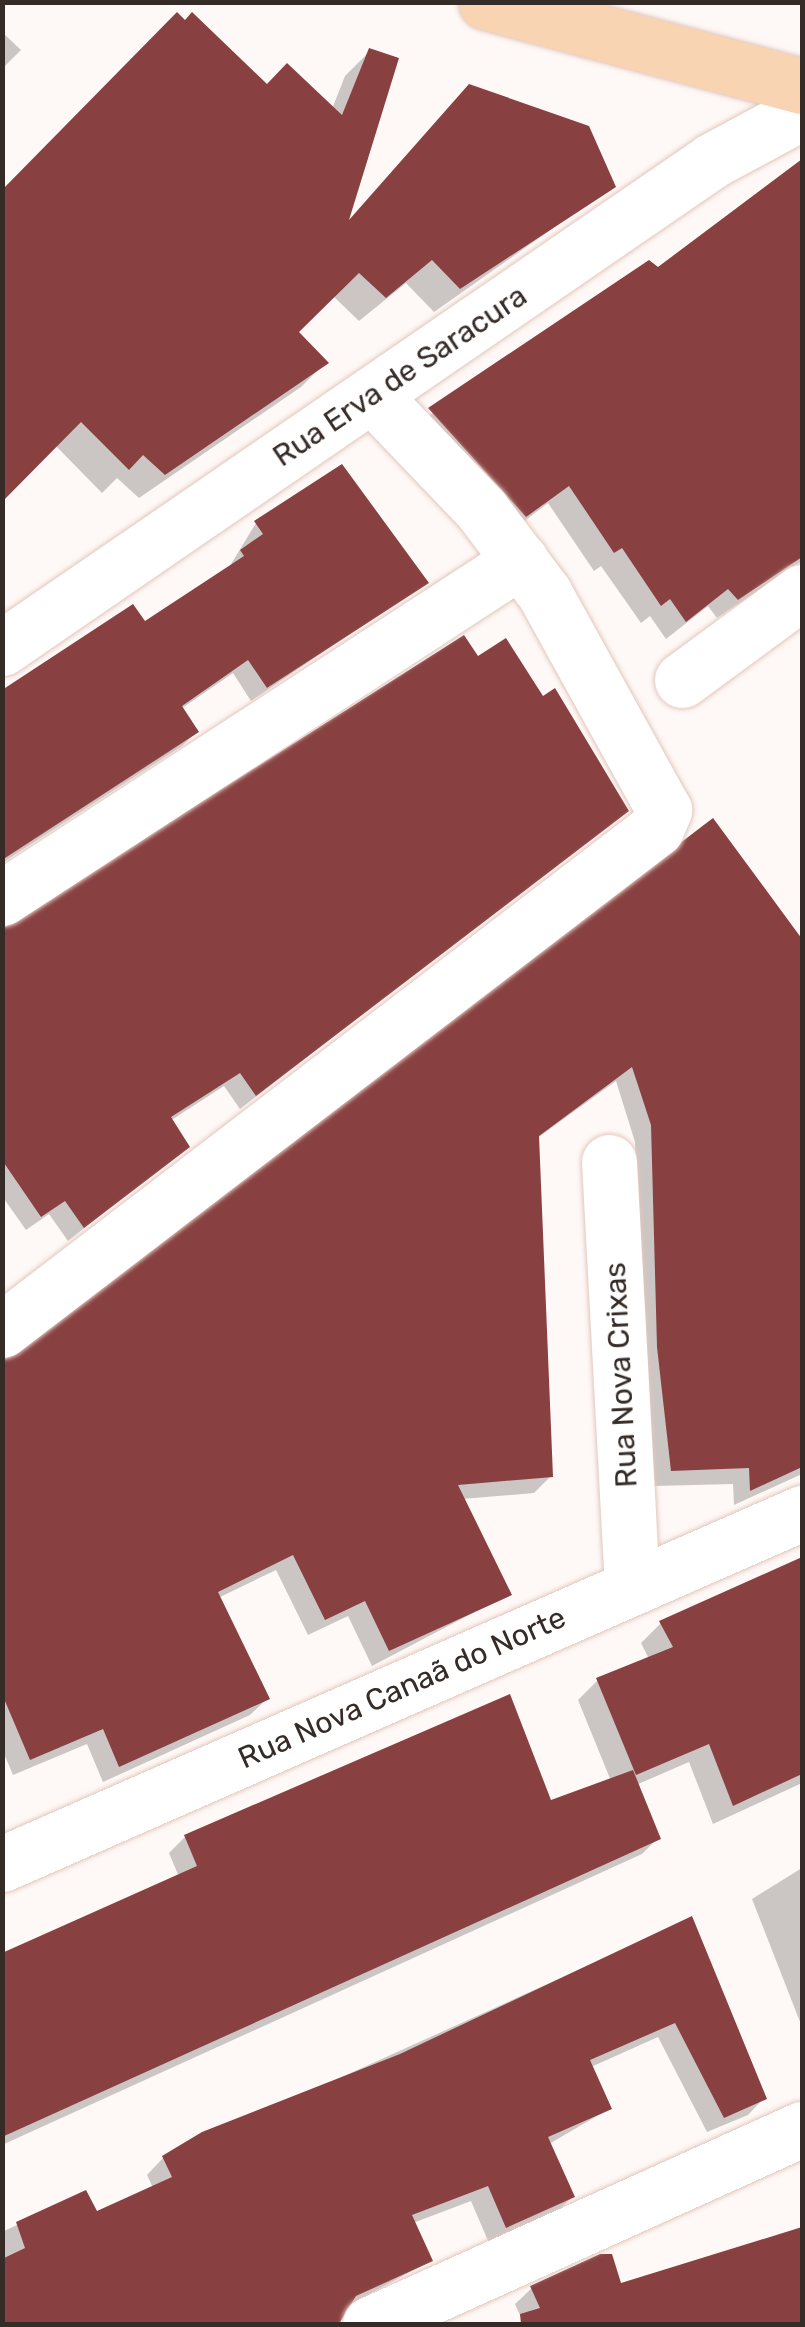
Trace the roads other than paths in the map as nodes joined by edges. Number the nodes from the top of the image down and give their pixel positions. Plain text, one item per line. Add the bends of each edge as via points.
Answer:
1 (486, 2) edge
2 (802, 86) edge
3 (802, 112) edge
4 (372, 395) junction
5 (521, 560) junction
6 (802, 592) edge
7 (2, 648) edge
8 (682, 680) dead end
9 (2, 898) edge
10 (609, 1162) dead end
11 (2, 1330) edge
12 (802, 1513) edge
13 (632, 1587) junction
14 (2, 1864) edge
15 (802, 2129) edge
16 (370, 2324) edge

1 - 2 main road
3 - 4 street, Rua Erva de Saracura via 713,160
4 - 5 street
4 - 7 street, Rua Erva de Saracura
5 - 9 street
5 - 11 street via 652,784 664,810 656,829
6 - 8 street
10 - 13 street, Rua Nova Crixas
12 - 13 street, Rua Nova Canaã do Norte
13 - 14 street, Rua Nova Canaã do Norte
15 - 16 street

